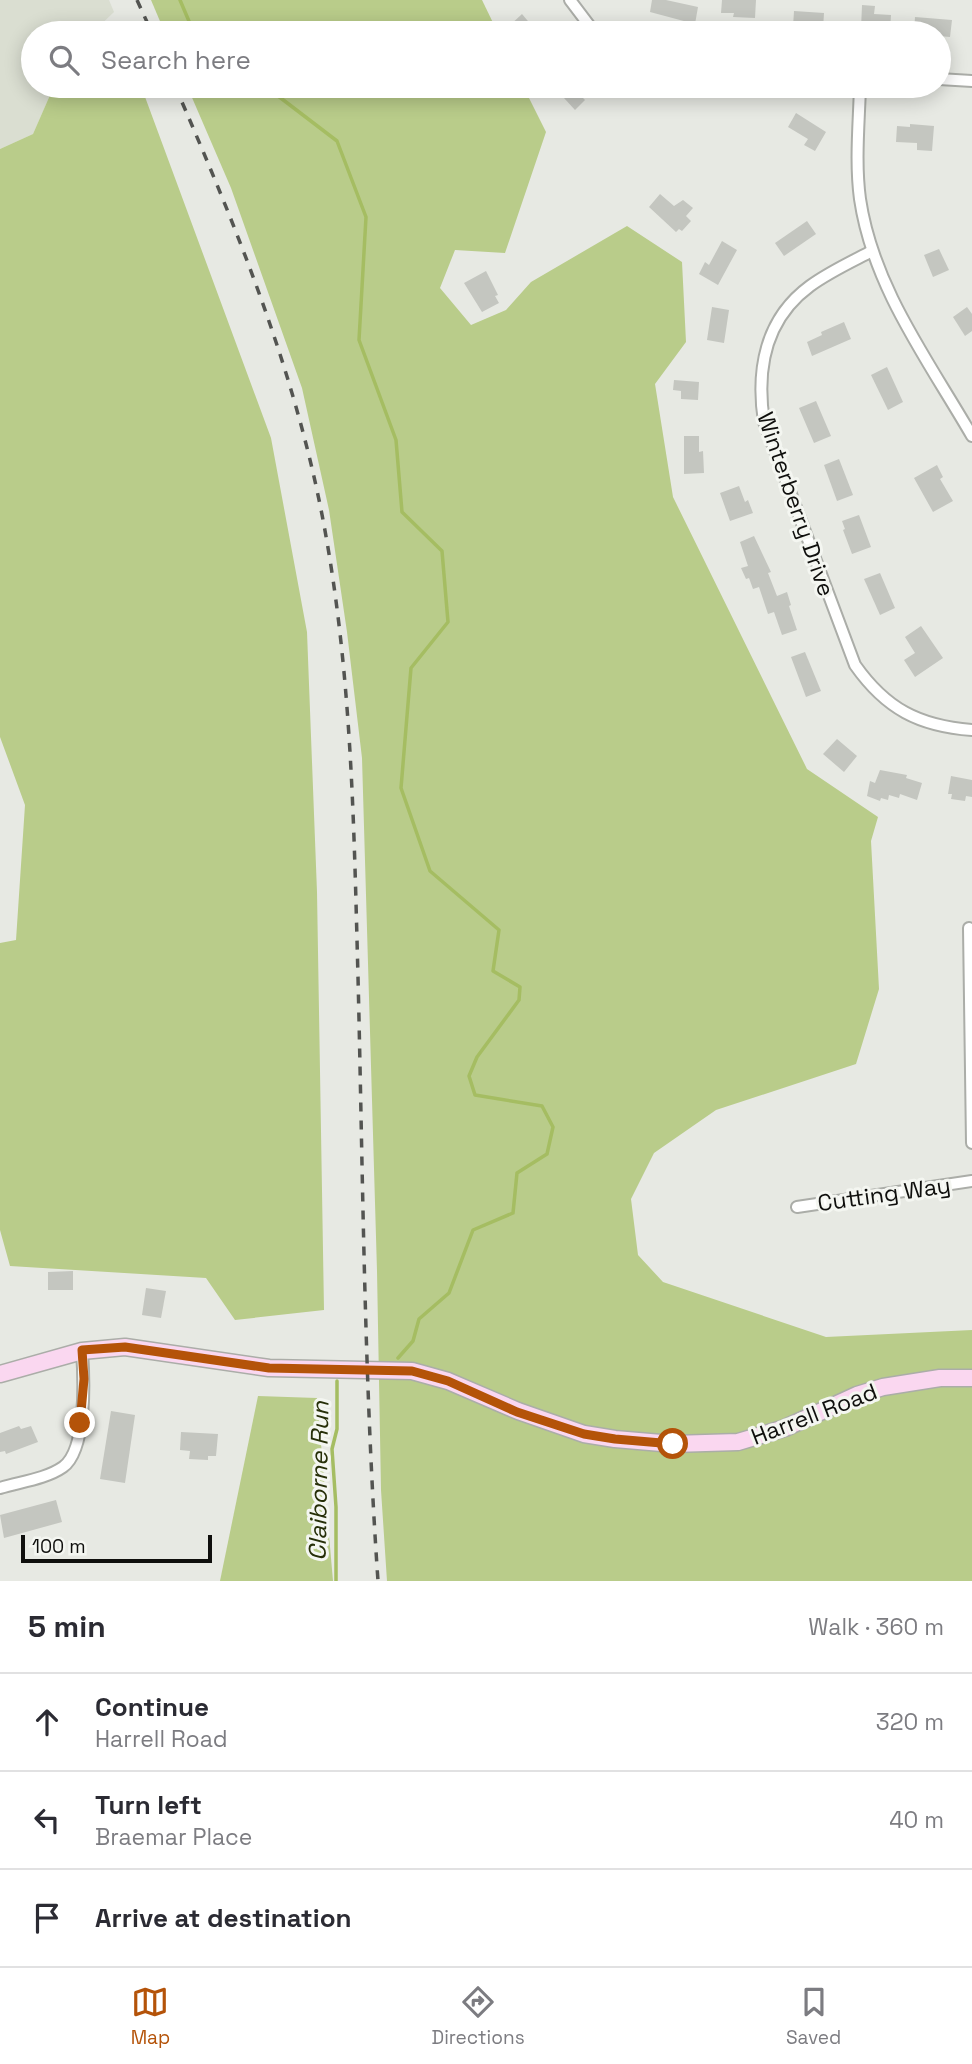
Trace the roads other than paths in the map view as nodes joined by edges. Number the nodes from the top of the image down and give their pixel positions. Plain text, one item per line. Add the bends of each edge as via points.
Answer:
1 (570, 0) edge
2 (586, 21) edge
3 (951, 80) edge
4 (972, 81) edge
5 (860, 98) edge
6 (872, 251) junction
7 (972, 436) edge
8 (972, 730) edge
9 (969, 928) dead end
10 (972, 1143) edge
11 (972, 1181) edge
12 (797, 1207) dead end
13 (82, 1350) junction
14 (0, 1374) edge
15 (972, 1378) edge
16 (0, 1488) edge

1 - 2 street
3 - 4 street
5 - 6 street via 858,176
6 - 7 street via 895,305
6 - 8 street, Winterberry Drive via 808,287 777,321 760,381 764,422 855,665 896,708 932,725
9 - 10 street
11 - 12 street, Cutting Way
13 - 14 street, Harrell Road
13 - 15 street, Harrell Road via 125,1347 269,1368 412,1371 584,1434 673,1444 750,1439 883,1387
13 - 16 street via 80,1423 71,1460 55,1472

